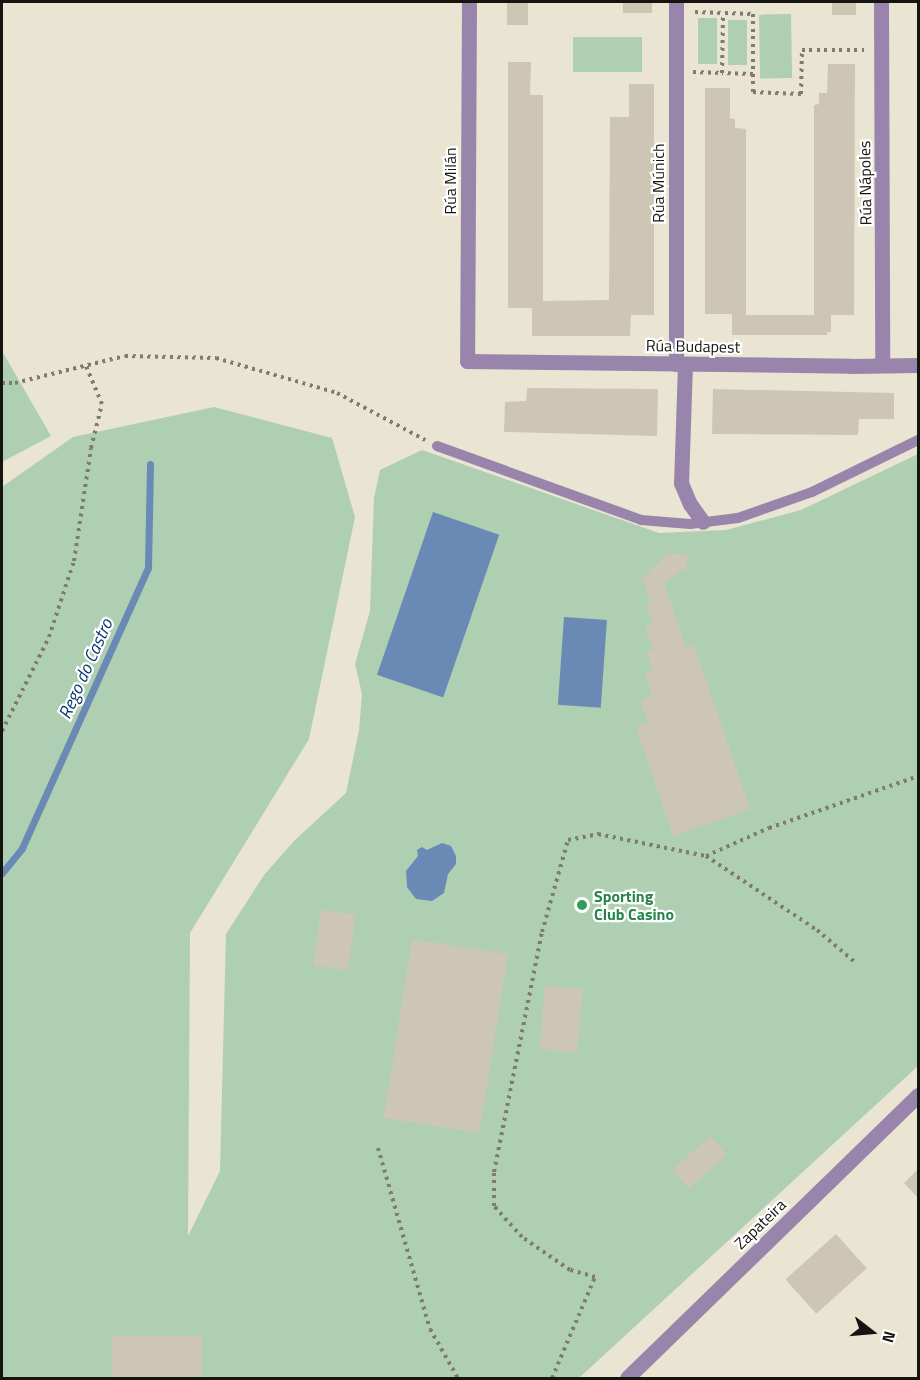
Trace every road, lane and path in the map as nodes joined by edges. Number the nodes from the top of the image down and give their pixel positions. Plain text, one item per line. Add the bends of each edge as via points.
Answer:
1 (469, 2) edge
2 (880, 2) edge
3 (676, 6) edge
4 (723, 13) junction
5 (881, 50) junction
6 (676, 72) junction
7 (722, 73) junction
8 (753, 74) junction
9 (467, 361) joint
10 (681, 364) junction
11 (918, 364) edge
12 (86, 365) junction
13 (882, 365) junction
14 (2, 383) edge
15 (918, 440) edge
16 (437, 446) joint
17 (703, 522) junction
18 (2, 731) edge
19 (918, 776) edge
20 (706, 856) junction
21 (856, 963) dead end
22 (918, 1095) edge
23 (378, 1148) dead end
24 (458, 1378) edge
25 (552, 1378) edge
26 (627, 1378) edge

1 - 9 street, Rúa Milán
2 - 5 street, Rúa Nápoles
3 - 4 path
3 - 6 street, Rúa Múnich
4 - 7 path
4 - 8 path via 753,14
5 - 8 path via 802,50 801,94 753,92
5 - 13 street, Rúa Nápoles
6 - 7 path
6 - 10 street, Rúa Múnich
7 - 8 path
9 - 10 street, Rúa Budapest
10 - 13 street, Rúa Budapest
10 - 17 street, Rúa Múnich via 681,483
11 - 13 street, Rúa Budapest
12 - 14 path
12 - 16 path via 125,356 216,358 337,393
12 - 18 path via 102,404 91,448 74,561 49,637
15 - 17 lane via 812,492 738,518
16 - 17 lane via 641,520
19 - 20 path via 769,828
20 - 21 path via 818,930
20 - 25 path via 598,834 568,840 542,932 494,1172 494,1206 522,1237 570,1270 595,1276
22 - 26 street, Zapateira
23 - 24 path via 430,1329

